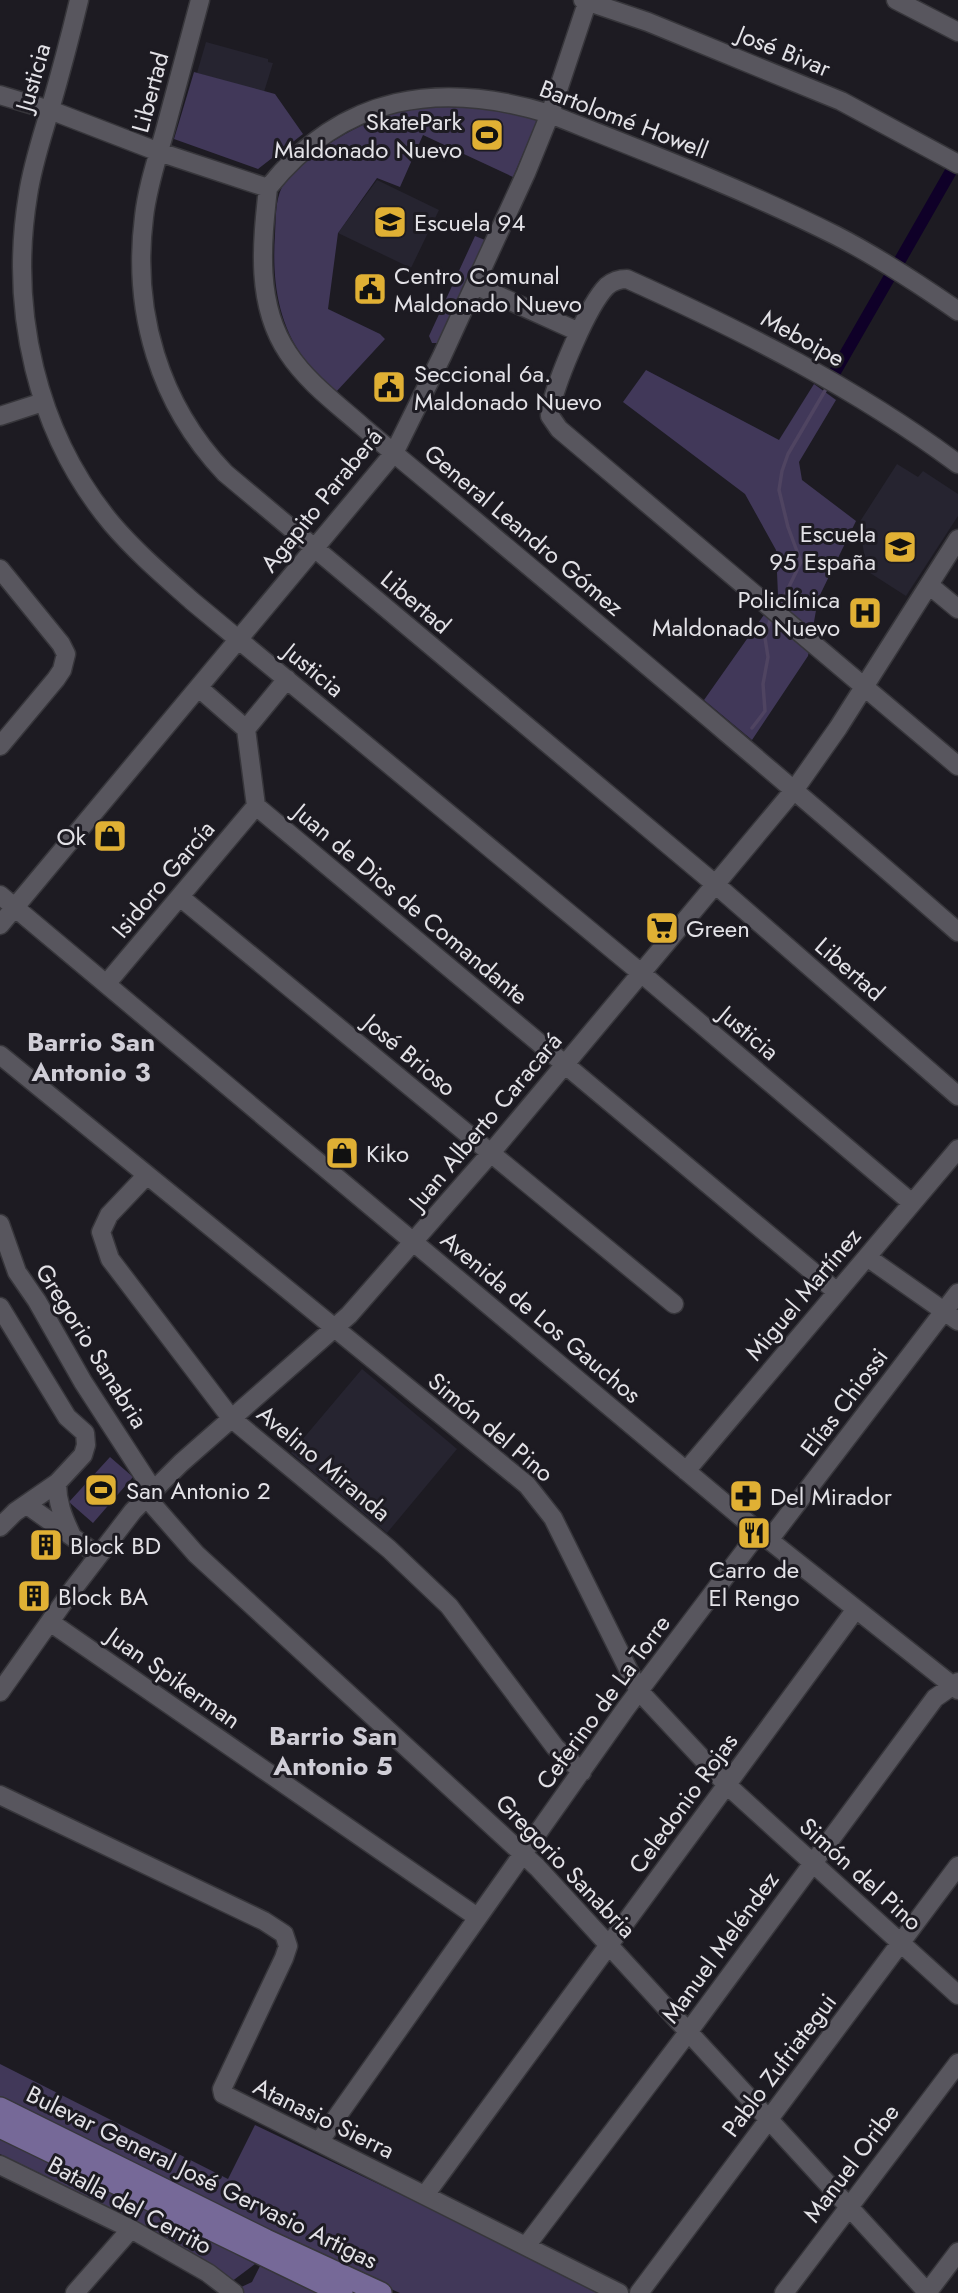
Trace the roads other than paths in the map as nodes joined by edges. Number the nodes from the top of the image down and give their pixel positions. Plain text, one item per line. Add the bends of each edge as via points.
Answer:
1 (79, 0) edge
2 (200, 0) edge
3 (586, 0) edge
4 (896, 0) edge
5 (958, 32) edge
6 (0, 95) edge
7 (50, 110) junction
8 (550, 114) junction
9 (159, 152) junction
10 (958, 164) edge
11 (268, 188) junction
12 (475, 285) junction
13 (958, 311) edge
14 (579, 332) junction
15 (43, 402) junction
16 (0, 416) edge
17 (394, 453) junction
18 (958, 464) edge
19 (958, 539) edge
20 (314, 549) junction
21 (0, 569) edge
22 (929, 585) junction
23 (958, 609) edge
24 (238, 640) junction
25 (287, 679) junction
26 (865, 685) junction
27 (199, 688) junction
28 (246, 729) junction
29 (0, 746) edge
30 (958, 766) edge
31 (794, 789) junction
32 (256, 806) junction
33 (715, 884) junction
34 (0, 895) edge
35 (180, 897) junction
36 (15, 907) junction
37 (0, 925) edge
38 (958, 932) edge
39 (641, 973) junction
40 (107, 984) junction
41 (0, 1055) edge
42 (565, 1064) junction
43 (958, 1096) edge
44 (958, 1149) edge
45 (490, 1154) junction
46 (146, 1175) junction
47 (912, 1203) junction
48 (0, 1224) edge
49 (414, 1242) junction
50 (867, 1256) junction
51 (837, 1292) junction
52 (958, 1293) edge
53 (674, 1304) dead end
54 (0, 1307) edge
55 (951, 1316) edge
56 (334, 1327) junction
57 (230, 1418) junction
58 (686, 1471) junction
59 (57, 1483) junction
60 (150, 1493) junction
61 (27, 1505) junction
62 (0, 1527) edge
63 (71, 1534) junction
64 (764, 1536) junction
65 (98, 1555) junction
66 (856, 1609) junction
67 (50, 1622) junction
68 (956, 1686) edge
69 (639, 1691) junction
70 (0, 1692) edge
71 (582, 1772) junction
72 (727, 1784) junction
73 (0, 1795) edge
74 (523, 1853) junction
75 (813, 1864) junction
76 (958, 1866) edge
77 (477, 1917) junction
78 (901, 1942) junction
79 (609, 1944) junction
80 (958, 1995) edge
81 (689, 2031) junction
82 (958, 2063) edge
83 (0, 2108) edge
84 (769, 2119) junction
85 (0, 2127) edge
86 (319, 2142) junction
87 (0, 2165) edge
88 (425, 2195) junction
89 (847, 2208) junction
90 (131, 2229) junction
91 (526, 2246) junction
92 (958, 2252) edge
93 (75, 2293) edge
94 (234, 2293) edge
95 (342, 2293) edge
96 (381, 2293) edge
97 (619, 2293) edge
98 (639, 2293) edge
99 (784, 2293) edge
100 (927, 2293) edge

1 - 7 street, Justicia
2 - 9 street, Libertad
3 - 8 street, Agapito Paraberá
3 - 10 street, José Bivar via 841,101
4 - 5 street
6 - 7 street
7 - 9 street
7 - 15 street, Justicia via 28,193 21,278
8 - 11 street, Bartolomé Howell via 516,104 451,96 388,104 358,115 300,152
8 - 12 street, Agapito Paraberá
8 - 13 street, Bartolomé Howell via 752,196 825,231
9 - 11 street
9 - 20 street, Libertad via 144,214 141,272 148,331 165,384 211,458
11 - 17 street, General Leandro Gómez via 263,247 271,322 288,353 311,380
12 - 14 street
12 - 17 street, Agapito Paraberá
14 - 18 street, Meboipe via 603,291 614,281 627,279 817,372
14 - 26 street via 553,397 550,416 559,429
15 - 16 street
15 - 24 street, Justicia via 77,474 111,523
17 - 20 street, Agapito Paraberá
17 - 31 street, General Leandro Gómez
19 - 22 street, Juan Alberto Caracará
20 - 24 street, Agapito Paraberá
20 - 33 street, Libertad
21 - 29 street via 66,654 56,679
22 - 23 street
22 - 26 street, Juan Alberto Caracará
24 - 25 street, Justicia
24 - 27 street, Agapito Paraberá
25 - 28 street
25 - 39 street, Justicia
26 - 30 street
26 - 31 street, Juan Alberto Caracará
27 - 28 street
27 - 36 street, Agapito Paraberá
28 - 32 street, Juan de Dios de Comandante
31 - 33 street, Juan Alberto Caracará
31 - 38 street, General Leandro Gómez
32 - 35 street, Isidoro García
32 - 42 street, Juan de Dios de Comandante
33 - 39 street, Juan Alberto Caracará
33 - 43 street, Libertad
34 - 36 street, Avenida de Los Gauchos
35 - 40 street, Isidoro García
35 - 45 street, José Brioso
36 - 37 street, Agapito Paraberá
36 - 40 street, Avenida de Los Gauchos
39 - 42 street, Juan Alberto Caracará
39 - 47 street, Justicia
40 - 49 street, Avenida de Los Gauchos
41 - 46 street, Simón del Pino
42 - 45 street, Juan Alberto Caracará
42 - 51 street, Juan de Dios de Comandante
44 - 47 street, Miguel Martínez
45 - 49 street, Juan Alberto Caracará
45 - 53 street, José Brioso
46 - 56 street, Simón del Pino
46 - 57 street, Avelino Miranda via 101,1232 110,1259
47 - 50 street, Miguel Martínez
48 - 60 street, Gregorio Sanabria via 17,1272
49 - 56 street, Juan Alberto Caracará
49 - 58 street, Avenida de Los Gauchos
50 - 51 street, Miguel Martínez
50 - 55 street
51 - 58 street, Miguel Martínez
52 - 55 street, Elías Chiossi
54 - 59 street via 67,1417 85,1433 83,1455
55 - 64 street, Elías Chiossi
56 - 57 street, Juan Alberto Caracará
56 - 69 street, Simón del Pino via 534,1492 553,1518
57 - 60 street, Juan Alberto Caracará
57 - 71 street, Avelino Miranda via 389,1549 449,1606 555,1747
58 - 64 street, Avenida de Los Gauchos
59 - 61 street
59 - 63 street
60 - 65 street, Juan Alberto Caracará
60 - 74 street, Gregorio Sanabria via 196,1554
61 - 62 street
61 - 63 street
63 - 65 street
64 - 66 street, Avenida de Los Gauchos
64 - 69 street, Ceferino de La Torre
65 - 67 street, Juan Alberto Caracará
66 - 68 street, Avenida de Los Gauchos
66 - 72 street, Celedonio Rojas
67 - 70 street, Juan Alberto Caracará
67 - 77 street, Juan Spikerman
68 - 75 street, Manuel Meléndez via 935,1699
69 - 71 street, Ceferino de La Torre
69 - 72 street, Simón del Pino
71 - 74 street, Ceferino de La Torre
72 - 75 street, Simón del Pino
72 - 79 street, Celedonio Rojas
73 - 86 street, Atanasio Sierra via 284,1934 288,1946 284,1958 221,2091
74 - 77 street, Ceferino de La Torre
74 - 79 street, Gregorio Sanabria
75 - 78 street, Simón del Pino
75 - 81 street, Manuel Meléndez
76 - 78 street, Pablo Zufriategui
77 - 86 street, Ceferino de La Torre
78 - 80 street, Simón del Pino
78 - 84 street, Pablo Zufriategui
79 - 81 street, Gregorio Sanabria
79 - 88 street, Celedonio Rojas
81 - 84 street, Gregorio Sanabria
81 - 91 street, Manuel Meléndez
82 - 89 street, Manuel Oribe
83 - 96 main road, Bulevar General José Gervasio Artigas
84 - 89 street, Gregorio Sanabria
84 - 98 street, Pablo Zufriategui
85 - 95 main road, Bulevar General José Gervasio Artigas
86 - 88 street, Atanasio Sierra
87 - 90 street, Batalla del Cerrito
88 - 91 street, Atanasio Sierra
89 - 99 street, Manuel Oribe
89 - 100 street, Gregorio Sanabria
90 - 93 street
90 - 94 street, Batalla del Cerrito
91 - 97 street, Atanasio Sierra
92 - 100 street

